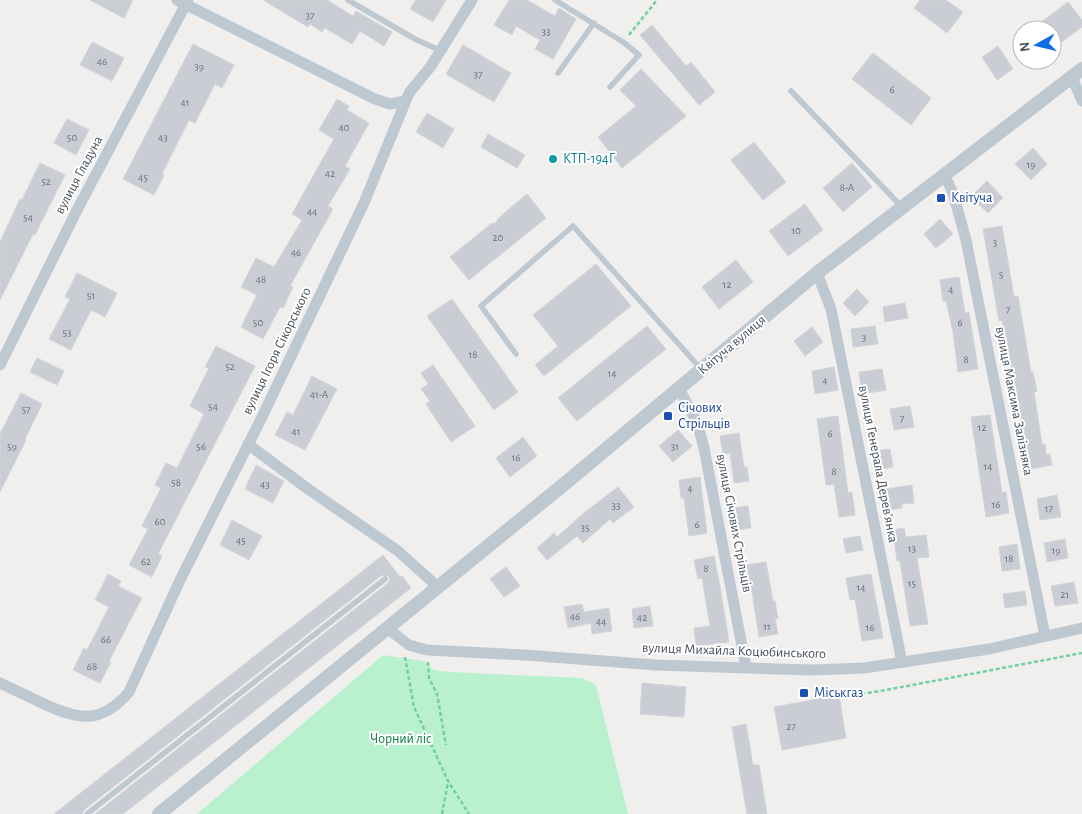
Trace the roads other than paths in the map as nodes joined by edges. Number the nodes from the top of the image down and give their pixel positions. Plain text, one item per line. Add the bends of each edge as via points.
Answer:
1 (348, 0) edge
2 (472, 0) edge
3 (555, 0) edge
4 (184, 1) edge
5 (594, 23) junction
6 (441, 50) junction
7 (558, 73) dead end
8 (1077, 73) edge
9 (610, 87) dead end
10 (791, 91) dead end
11 (405, 101) junction
12 (1082, 101) edge
13 (944, 174) junction
14 (902, 207) junction
15 (817, 273) junction
16 (516, 354) dead end
17 (0, 365) edge
18 (702, 370) junction
19 (679, 389) junction
20 (248, 444) junction
21 (385, 579) dead end
22 (438, 587) junction
23 (387, 628) junction
24 (1082, 628) edge
25 (1045, 636) junction
26 (902, 662) junction
27 (746, 668) junction
28 (0, 683) edge
29 (87, 814) edge
30 (159, 814) edge

1 - 6 lane via 415,39
2 - 6 street, вулиця Ігоря Сікорського
3 - 5 lane
4 - 11 street via 375,99 390,104
4 - 17 street, вулиця Гладуна
5 - 7 lane
5 - 9 lane via 639,55
6 - 11 street, вулиця Ігоря Сікорського
8 - 12 street
8 - 13 street, Квітуча вулиця
10 - 14 lane
11 - 20 street, вулиця Ігоря Сікорського via 364,203
13 - 14 street, Квітуча вулиця
13 - 25 street, вулиця Максима Залізняка via 953,193 966,240
14 - 15 street, Квітуча вулиця
15 - 18 street, Квітуча вулиця
15 - 26 street, вулиця Генерала Деревʼянка via 831,309
16 - 18 lane via 481,306 573,226
18 - 19 street, Квітуча вулиця
19 - 22 street, Квітуча вулиця
19 - 27 street, вулиця Січових Стрільців via 697,422 704,448
20 - 22 street via 398,551
20 - 28 street, вулиця Ігоря Сікорського via 129,692 119,704 106,712 75,716
21 - 29 lane
22 - 23 street, Квітуча вулиця
23 - 27 street, вулиця Михайла Коцюбинського via 409,644 427,650
23 - 30 street, Квітуча вулиця
24 - 25 street, вулиця Михайла Коцюбинського
25 - 26 street, вулиця Михайла Коцюбинського via 989,649
26 - 27 street, вулиця Михайла Коцюбинського via 864,668

